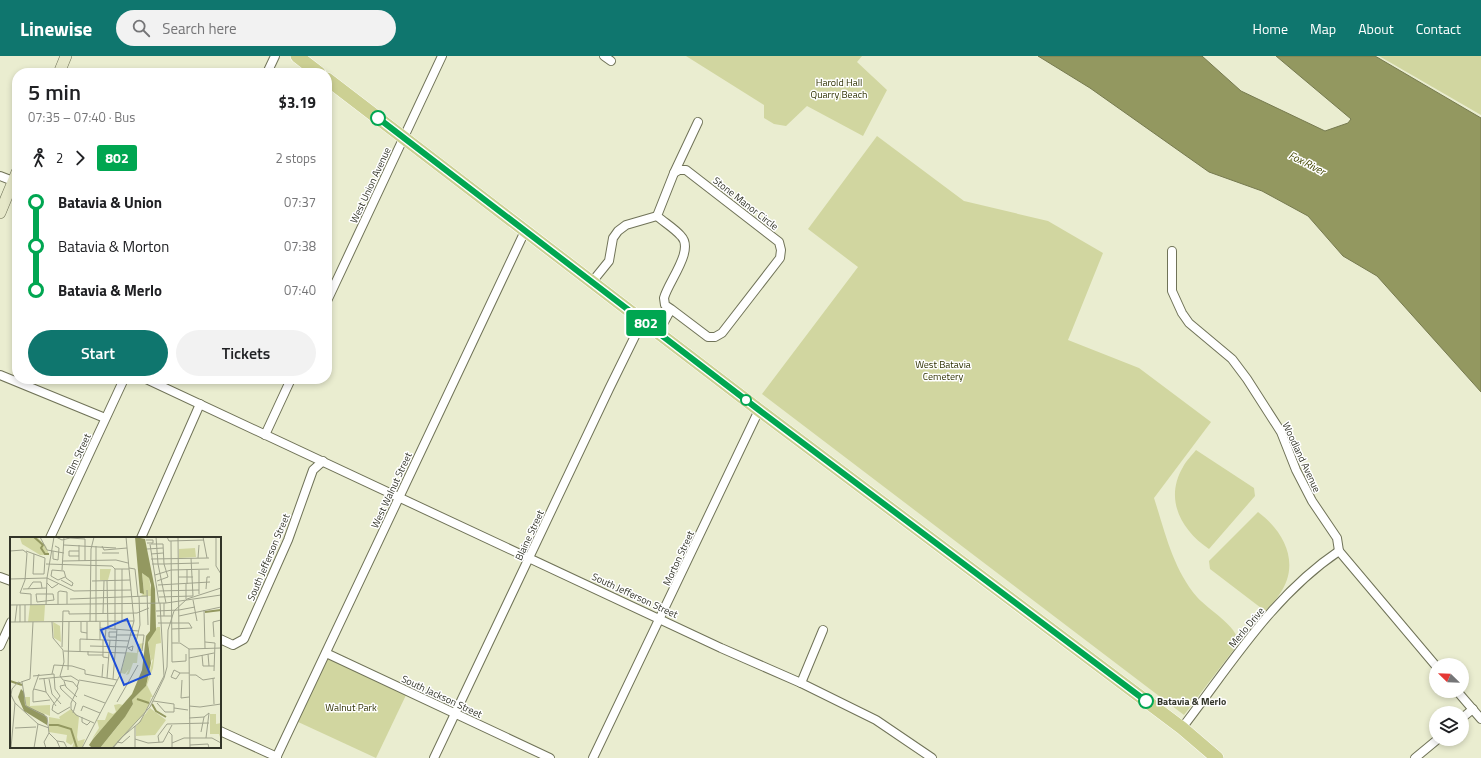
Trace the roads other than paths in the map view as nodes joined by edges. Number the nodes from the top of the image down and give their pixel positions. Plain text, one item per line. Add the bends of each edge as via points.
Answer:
1 (66, 56) edge
2 (275, 56) edge
3 (297, 56) edge
4 (442, 56) edge
5 (604, 56) edge
6 (611, 61) dead end
7 (61, 68) edge
8 (269, 68) edge
9 (313, 68) edge
10 (332, 83) edge
11 (698, 122) dead end
12 (403, 137) junction
13 (674, 173) junction
14 (0, 176) edge
15 (12, 177) edge
16 (12, 184) edge
17 (0, 213) edge
18 (657, 216) junction
19 (525, 231) junction
20 (1172, 252) dead end
21 (592, 282) junction
22 (332, 290) edge
23 (671, 309) junction
24 (644, 322) junction
25 (658, 333) junction
26 (0, 375) edge
27 (12, 380) edge
28 (22, 384) edge
29 (122, 384) edge
30 (157, 384) edge
31 (289, 384) edge
32 (200, 404) junction
33 (759, 410) junction
34 (105, 418) junction
35 (265, 435) junction
36 (323, 461) junction
37 (399, 496) junction
38 (50, 537) edge
39 (141, 537) edge
40 (1339, 551) junction
41 (529, 557) junction
42 (0, 576) edge
43 (10, 581) edge
44 (660, 618) junction
45 (823, 630) dead end
46 (9, 631) edge
47 (221, 639) edge
48 (0, 646) edge
49 (326, 653) junction
50 (1429, 658) edge
51 (801, 683) junction
52 (1463, 698) edge
53 (1473, 709) junction
54 (1469, 712) edge
55 (455, 714) junction
56 (1481, 719) edge
57 (1182, 728) junction
58 (221, 731) edge
59 (1430, 746) edge
60 (277, 758) edge
61 (434, 758) edge
62 (550, 758) edge
63 (593, 758) edge
64 (932, 758) edge
65 (1217, 758) edge
66 (1415, 758) edge

1 - 7 main road
2 - 8 street
3 - 9 main road
4 - 12 street, West Union Avenue
5 - 6 street
10 - 12 main road
11 - 13 street
12 - 19 main road
12 - 22 street, West Union Avenue
13 - 18 street
13 - 23 street, Stone Manor Circle via 686,170 695,176 779,242 781,250 780,258 722,333 715,337 708,337
14 - 15 street
16 - 17 main road
18 - 21 street via 626,225 618,231 612,244 609,261
18 - 23 street via 682,236 686,245 684,256 664,298 665,304
19 - 21 main road
19 - 37 street, West Walnut Street
20 - 40 street, Woodland Avenue via 1172,291 1182,313 1189,323 1232,358 1247,379 1281,432 1312,502 1337,538
21 - 24 main road
23 - 25 street
24 - 25 main road
24 - 41 street, Blaine Street
25 - 33 main road
26 - 27 street
28 - 34 street
29 - 34 street, Elm Street
30 - 32 street, South Jefferson Street
31 - 35 street
32 - 35 street, South Jefferson Street
32 - 39 street
33 - 44 street, Morton Street
33 - 57 main road
34 - 38 street, Elm Street
35 - 36 street, South Jefferson Street
36 - 37 street, South Jefferson Street
36 - 47 street, South Jefferson Street via 313,470 288,540 244,639 233,645
37 - 41 street, South Jefferson Street
37 - 49 street, West Walnut Street
40 - 50 street, Woodland Avenue
40 - 57 street, Merlo Drive via 1290,592 1248,638
41 - 44 street, South Jefferson Street
41 - 55 street, Blaine Street
42 - 43 street
44 - 51 street, South Jefferson Street
44 - 63 street, Morton Street
45 - 51 street
46 - 48 street
49 - 55 street, South Jackson Street
49 - 60 street, West Walnut Street
51 - 64 street, South Jefferson Street via 876,720
52 - 53 street
53 - 54 street
53 - 56 street
55 - 61 street, Blaine Street
55 - 62 street, South Jackson Street
57 - 65 main road
58 - 60 street
59 - 66 street

